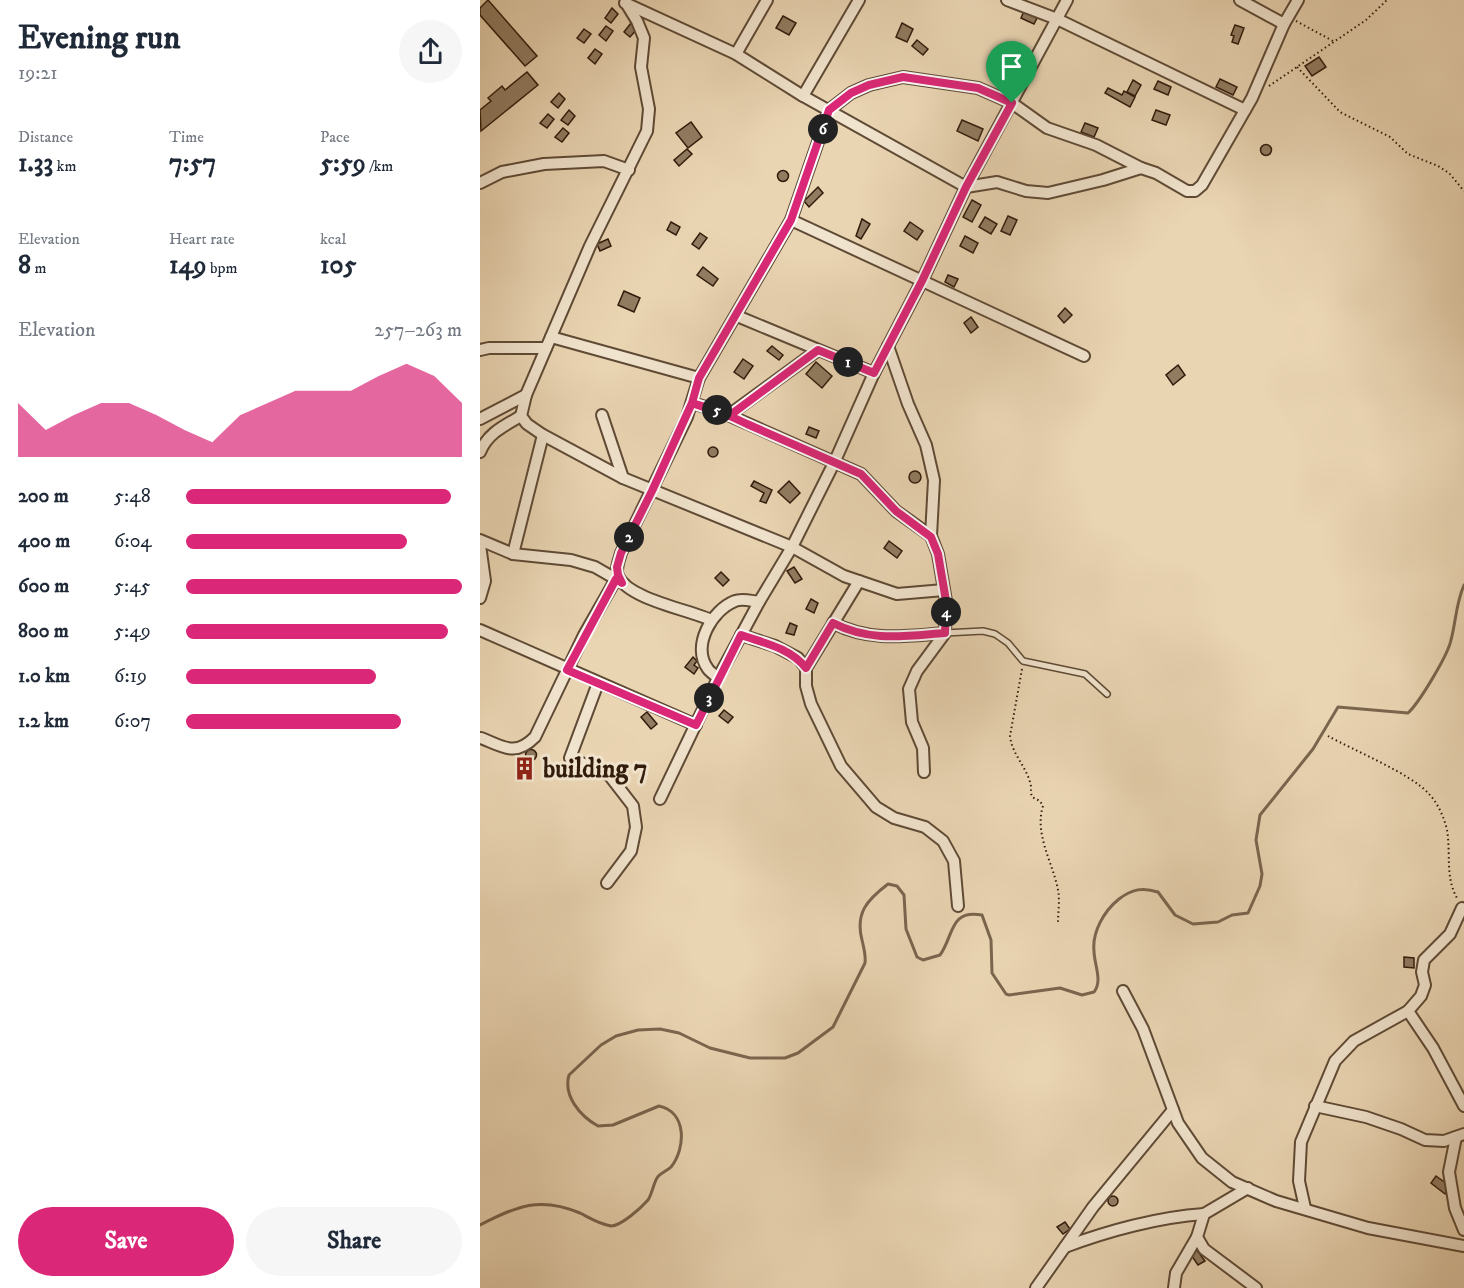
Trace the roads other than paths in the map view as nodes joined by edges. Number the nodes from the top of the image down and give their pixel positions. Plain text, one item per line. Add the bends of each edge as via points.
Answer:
1 (767, 0) edge
2 (859, 0) edge
3 (1007, 0) edge
4 (1067, 0) edge
5 (1240, 0) edge
6 (1298, 0) edge
7 (623, 2) edge
8 (1057, 19) junction
9 (1286, 20) junction
10 (736, 54) junction
11 (802, 96) junction
12 (1012, 103) junction
13 (829, 110) junction
14 (1245, 110) junction
15 (1141, 168) junction
16 (629, 170) junction
17 (480, 183) edge
18 (966, 187) junction
19 (791, 220) junction
20 (922, 281) junction
21 (737, 316) junction
22 (549, 343) junction
23 (888, 346) junction
24 (480, 350) edge
25 (818, 350) junction
26 (1083, 356) dead end
27 (874, 373) junction
28 (699, 378) junction
29 (526, 395) junction
30 (692, 403) junction
31 (602, 415) dead end
32 (521, 416) junction
33 (729, 416) junction
34 (480, 419) edge
35 (543, 435) junction
36 (480, 453) edge
37 (834, 463) junction
38 (623, 478) junction
39 (652, 491) junction
40 (931, 537) junction
41 (480, 540) edge
42 (480, 545) edge
43 (792, 548) junction
44 (513, 554) junction
45 (619, 581) junction
46 (859, 581) junction
47 (944, 590) junction
48 (480, 598) edge
49 (759, 602) junction
50 (711, 620) junction
51 (833, 623) junction
52 (480, 630) edge
53 (945, 633) junction
54 (741, 635) junction
55 (806, 668) junction
56 (567, 670) junction
57 (718, 678) junction
58 (598, 683) junction
59 (1107, 694) dead end
60 (696, 725) junction
61 (481, 738) edge
62 (924, 772) dead end
63 (660, 799) dead end
64 (607, 883) dead end
65 (958, 906) dead end
66 (1463, 908) edge
67 (1123, 991) dead end
68 (1408, 1011) junction
69 (1315, 1106) junction
70 (1464, 1106) edge
71 (1173, 1110) junction
72 (1460, 1136) edge
73 (1248, 1188) junction
74 (1305, 1208) junction
75 (1204, 1214) junction
76 (1464, 1230) edge
77 (1197, 1237) junction
78 (1464, 1246) edge
79 (1065, 1247) junction
80 (1036, 1288) edge
81 (1174, 1288) edge
82 (1256, 1288) edge

1 - 10 street
2 - 11 street
3 - 8 street
4 - 8 street
5 - 9 street
6 - 9 street
7 - 10 street
7 - 16 street via 644,38 641,67 649,109 647,131
8 - 12 street
8 - 14 street
9 - 14 street
10 - 11 street
11 - 13 street
12 - 13 street via 978,88 903,77 851,93
12 - 15 street via 1047,129 1096,145
12 - 18 street
13 - 18 street
13 - 19 street
14 - 15 street via 1195,191 1187,191
15 - 18 street via 1048,193 997,182
16 - 17 street via 604,160 544,164 502,172
16 - 22 street via 590,246
18 - 20 street
19 - 20 street
19 - 21 street
20 - 23 street
20 - 26 street
21 - 25 street
21 - 28 street
22 - 24 street
22 - 28 street
22 - 29 street
23 - 27 street
23 - 40 street via 926,445 934,480
25 - 27 street
25 - 33 street
27 - 37 street
28 - 30 street
29 - 32 street
29 - 34 street
30 - 33 street
30 - 39 street
31 - 38 street
32 - 35 street
32 - 36 street via 494,432
33 - 37 street
35 - 38 street
35 - 44 street
37 - 40 street via 861,474 896,511
37 - 43 street
38 - 39 street
39 - 43 street
39 - 45 street via 621,553
40 - 47 street
41 - 44 street
42 - 48 street via 485,581
43 - 46 street
43 - 49 street
44 - 45 street via 571,560 595,567
45 - 50 street via 637,593
45 - 56 street
46 - 47 street via 897,594
46 - 51 street
47 - 53 street
49 - 50 street via 737,600
49 - 54 street
50 - 57 street via 703,638 702,654 707,668
51 - 53 street via 861,635
51 - 55 street
52 - 56 street
53 - 59 lane via 995,634 1023,661 1086,674
53 - 62 street via 917,671 909,689 912,722 923,748
54 - 55 street via 775,646 798,658
54 - 57 street
55 - 65 street via 811,704 841,766 876,807 894,818 925,827 943,840 954,861
56 - 58 street
56 - 61 street via 535,737 526,746 507,749
57 - 60 street
58 - 60 street
58 - 64 street via 570,758 609,775 633,806 636,827 631,850
60 - 63 street
66 - 68 street via 1450,934 1424,960 1425,985
67 - 71 street via 1143,1029
68 - 69 street via 1354,1041 1335,1061
68 - 70 street
69 - 72 street via 1366,1117 1425,1140 1444,1141
69 - 74 street via 1301,1142 1299,1182
71 - 73 street via 1202,1158 1232,1182
71 - 79 street
72 - 76 street via 1449,1172 1455,1208
73 - 74 street
73 - 75 street
74 - 78 street via 1368,1228
75 - 77 street
75 - 79 street via 1180,1215 1099,1234
77 - 81 street via 1176,1274
77 - 82 street via 1204,1249
79 - 80 street

